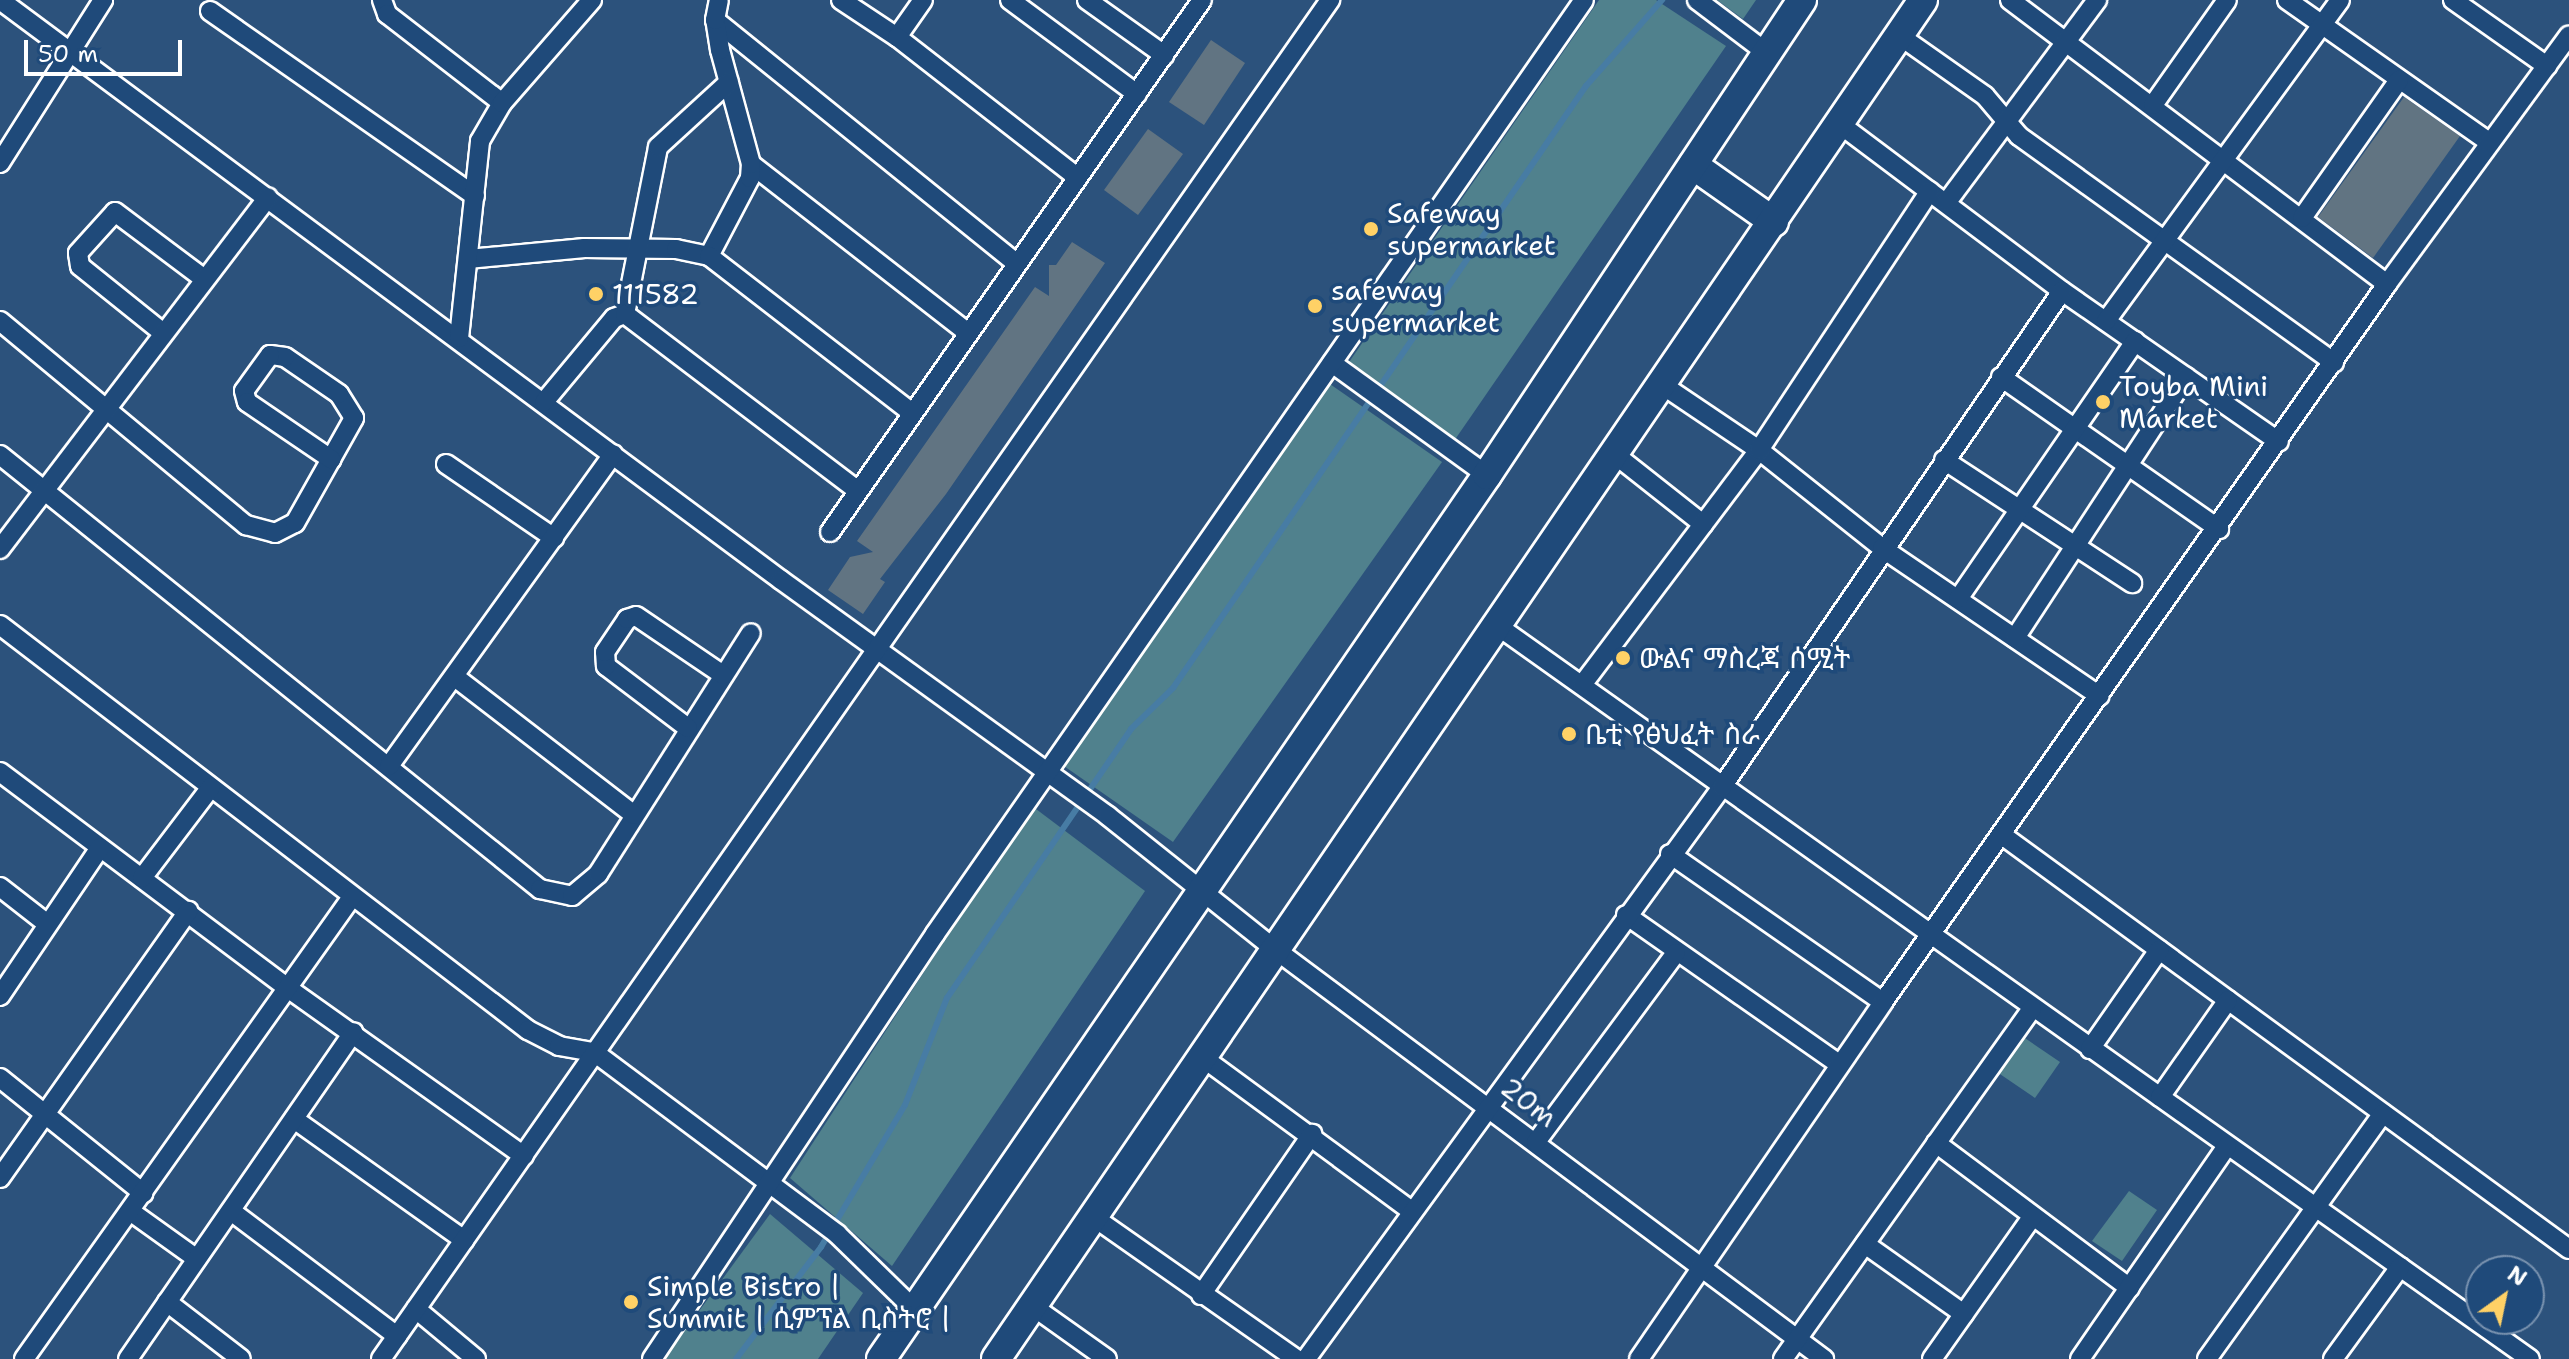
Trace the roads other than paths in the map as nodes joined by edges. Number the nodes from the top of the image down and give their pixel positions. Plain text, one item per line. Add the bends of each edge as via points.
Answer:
1 (0, 0) edge
2 (103, 0) edge
3 (382, 0) edge
4 (592, 0) edge
5 (719, 0) edge
6 (841, 0) edge
7 (923, 0) edge
8 (1010, 0) edge
9 (1087, 0) edge
10 (1202, 0) edge
11 (1330, 0) edge
12 (1584, 0) edge
13 (1697, 0) edge
14 (1802, 0) edge
15 (1923, 0) edge
16 (2010, 0) edge
17 (2097, 0) edge
18 (2227, 0) edge
19 (2287, 0) edge
20 (2340, 0) edge
21 (2453, 0) edge
22 (210, 11) dead end
23 (715, 20) junction
24 (2322, 26) junction
25 (2569, 35) edge
26 (1900, 36) junction
27 (897, 37) junction
28 (2067, 41) junction
29 (68, 52) junction
30 (1767, 53) junction
31 (1164, 55) junction
32 (2547, 66) junction
33 (2399, 80) junction
34 (729, 82) junction
35 (1137, 94) junction
36 (502, 103) junction
37 (2153, 105) junction
38 (2006, 121) junction
39 (1841, 125) junction
40 (2489, 142) junction
41 (2224, 159) junction
42 (0, 163) edge
43 (751, 164) junction
44 (1693, 165) junction
45 (1078, 178) junction
46 (1930, 191) junction
47 (475, 196) junction
48 (268, 197) junction
49 (1947, 202) junction
50 (2302, 218) junction
51 (1774, 222) junction
52 (2164, 241) junction
53 (636, 249) junction
54 (709, 256) junction
55 (468, 259) junction
56 (1017, 264) junction
57 (203, 278) junction
58 (2387, 284) junction
59 (2062, 291) junction
60 (625, 314) junction
61 (0, 321) edge
62 (2106, 321) junction
63 (162, 332) junction
64 (968, 333) junction
65 (459, 338) junction
66 (2135, 341) junction
67 (2334, 362) junction
68 (1332, 363) junction
69 (2001, 377) junction
70 (2186, 377) junction
71 (1661, 384) junction
72 (544, 402) junction
73 (107, 412) junction
74 (912, 413) junction
75 (2075, 429) junction
76 (2279, 442) junction
77 (1759, 450) junction
78 (1613, 453) junction
79 (613, 454) junction
80 (0, 455) edge
81 (331, 459) junction
82 (1944, 460) junction
83 (446, 464) dead end
84 (2128, 466) junction
85 (1487, 475) junction
86 (857, 490) junction
87 (45, 495) junction
88 (2019, 509) junction
89 (1703, 524) junction
90 (2219, 529) junction
91 (830, 532) dead end
92 (554, 538) junction
93 (2075, 546) junction
94 (1882, 548) junction
95 (0, 549) edge
96 (2132, 583) dead end
97 (1958, 599) junction
98 (1495, 624) junction
99 (0, 625) edge
100 (751, 633) dead end
101 (2015, 638) junction
102 (875, 649) junction
103 (723, 675) junction
104 (455, 677) junction
105 (1582, 685) junction
106 (2100, 696) junction
107 (688, 728) junction
108 (389, 766) junction
109 (0, 772) edge
110 (1047, 773) junction
111 (211, 787) junction
112 (1722, 787) junction
113 (634, 815) junction
114 (2002, 835) junction
115 (100, 848) junction
116 (1670, 854) junction
117 (142, 878) junction
118 (0, 887) edge
119 (1199, 890) junction
120 (352, 897) junction
121 (188, 911) junction
122 (1626, 915) junction
123 (46, 923) junction
124 (1929, 935) junction
125 (1276, 950) junction
126 (2159, 950) junction
127 (1676, 953) junction
128 (289, 989) junction
129 (0, 996) edge
130 (2228, 1000) junction
131 (1883, 1002) junction
132 (2032, 1008) junction
133 (354, 1032) junction
134 (2090, 1049) junction
135 (594, 1052) junction
136 (1202, 1057) junction
137 (1840, 1065) junction
138 (0, 1078) edge
139 (2160, 1097) junction
140 (1487, 1106) junction
141 (2383, 1113) junction
142 (45, 1115) junction
143 (294, 1119) junction
144 (1312, 1134) junction
145 (1536, 1142) junction
146 (1936, 1143) junction
147 (2227, 1146) junction
148 (524, 1156) junction
149 (0, 1178) edge
150 (769, 1184) junction
151 (143, 1193) junction
152 (2315, 1208) junction
153 (130, 1211) junction
154 (231, 1211) junction
155 (1412, 1211) junction
156 (1092, 1216) junction
157 (2033, 1216) junction
158 (464, 1240) junction
159 (1865, 1244) junction
160 (2569, 1249) edge
161 (197, 1259) junction
162 (2400, 1267) junction
163 (1702, 1269) junction
164 (2130, 1288) junction
165 (1201, 1295) junction
166 (167, 1302) junction
167 (1031, 1305) junction
168 (416, 1309) junction
169 (915, 1310) junction
170 (1964, 1314) junction
171 (397, 1336) junction
172 (1797, 1339) junction
173 (2209, 1358) edge
174 (24, 1359) edge
175 (128, 1359) edge
176 (241, 1359) edge
177 (381, 1359) edge
178 (476, 1359) edge
179 (652, 1359) edge
180 (881, 1359) edge
181 (996, 1359) edge
182 (1107, 1359) edge
183 (1296, 1359) edge
184 (1306, 1359) edge
185 (1639, 1359) edge
186 (1783, 1359) edge
187 (1824, 1359) edge
188 (1932, 1359) edge
189 (2080, 1359) edge
190 (2333, 1359) edge
191 (2530, 1359) edge

1 - 29 street, 20m
2 - 29 street
3 - 36 street via 387,14
4 - 36 street
5 - 23 street
6 - 27 street
7 - 27 street
8 - 35 street
9 - 31 street
10 - 31 street
11 - 102 street
12 - 68 street
13 - 30 street
14 - 30 main road
15 - 26 main road
16 - 28 street
17 - 28 street
18 - 37 street
19 - 24 street
20 - 24 street
21 - 32 street
22 - 47 street
23 - 34 street
23 - 56 street
24 - 33 street
24 - 41 street
25 - 32 street
26 - 38 street via 1985,96
26 - 39 main road
27 - 45 street
28 - 37 street
28 - 38 street
29 - 42 street
29 - 48 street, 20m
30 - 44 main road
31 - 35 street
32 - 40 street
33 - 40 street
33 - 50 street
34 - 43 street
34 - 53 street via 658,147
35 - 45 street
36 - 47 street via 480,141
37 - 41 street
38 - 49 street
38 - 52 street via 2019,136
39 - 46 street
39 - 51 main road
40 - 58 street
41 - 50 street
41 - 52 street
43 - 54 street via 750,178
43 - 64 street
44 - 51 main road
44 - 85 main road
45 - 56 street
46 - 49 street
46 - 77 street
47 - 55 street
48 - 57 street
48 - 65 street, 20m
49 - 59 street
50 - 58 street
51 - 71 main road
52 - 62 street
52 - 67 street
53 - 54 street
53 - 55 street via 584,248
53 - 60 street
54 - 74 street
55 - 65 street
56 - 64 street
57 - 63 street
57 - 63 street via 115,212 78,253 80,266
58 - 67 street
59 - 62 street
59 - 69 street
60 - 72 street via 614,318
60 - 86 street
61 - 73 street
62 - 66 street
63 - 73 street
64 - 74 street
65 - 72 street, 20m
66 - 70 street
66 - 75 street
67 - 76 street
68 - 85 street
68 - 110 street
69 - 75 street
69 - 82 street
70 - 76 street
70 - 84 street
71 - 77 street
71 - 78 main road
72 - 79 street, 20m
73 - 81 street via 246,525 275,533 295,523
73 - 87 street
74 - 86 street
75 - 84 street
75 - 88 street
76 - 90 street
77 - 89 street
77 - 94 street
78 - 89 street
78 - 98 main road
79 - 92 street
79 - 102 street, 20m
80 - 87 street
81 - 81 street via 247,402 244,391 270,355 285,357 350,404 354,418
82 - 88 street
82 - 94 street
83 - 92 street
84 - 90 street
84 - 93 street
85 - 119 main road
86 - 91 street
87 - 95 street
87 - 108 street
88 - 93 street
88 - 97 street
89 - 105 street
90 - 106 street
92 - 104 street
93 - 96 street
93 - 101 street
94 - 97 street
94 - 112 street
97 - 101 street
98 - 105 street
98 - 125 main road
99 - 111 street
100 - 103 street
101 - 106 street
102 - 110 street, 20m
102 - 135 street
103 - 107 street
103 - 107 street via 636,616 627,619 605,652 606,666
104 - 108 street
104 - 113 street
105 - 112 street
106 - 114 street
107 - 113 street
108 - 113 street via 540,889 572,896 598,874
109 - 115 street
110 - 119 street, 20m
110 - 150 street
111 - 117 street
111 - 120 street
112 - 116 street
112 - 124 street
114 - 124 street
114 - 126 street
115 - 117 street
115 - 123 street
116 - 122 street
116 - 131 street
117 - 121 street
118 - 123 street
119 - 125 street, 20m
119 - 169 main road
120 - 128 street
120 - 135 street via 528,1030 559,1046
121 - 128 street
121 - 142 street
122 - 127 street
122 - 140 street
123 - 129 street
124 - 131 street
124 - 132 street
125 - 136 main road
125 - 140 street, 20m
126 - 130 street
126 - 134 street
127 - 137 street
127 - 145 street
128 - 133 street
128 - 151 street
130 - 139 street
130 - 141 street
131 - 137 street
132 - 134 street
132 - 146 street
133 - 143 street
133 - 148 street
134 - 139 street
135 - 148 street
135 - 150 street
136 - 144 street
136 - 156 main road
137 - 163 street
138 - 142 street
139 - 147 street
140 - 145 street, 20m
140 - 155 street
141 - 152 street
141 - 160 street
142 - 149 street
142 - 151 street
143 - 154 street
143 - 158 street
144 - 155 street
144 - 165 street
145 - 163 street, 20m
146 - 157 street
146 - 159 street
147 - 152 street
147 - 164 street
148 - 158 street
150 - 169 street via 837,1234
150 - 179 street
151 - 153 street
152 - 162 street
152 - 173 street
153 - 161 street
153 - 174 street
154 - 161 street
154 - 171 street
155 - 184 street
156 - 165 street
156 - 167 main road
157 - 164 street
157 - 170 street
158 - 168 street
159 - 170 street
159 - 172 street
161 - 166 street
162 - 190 street
162 - 191 street
163 - 172 street, 20m
163 - 185 street
164 - 189 street
165 - 183 street
166 - 175 street
166 - 176 street
167 - 181 main road
167 - 182 street
168 - 171 street
168 - 178 street
169 - 180 main road
170 - 188 street
171 - 177 street
172 - 186 street
172 - 187 street, 20m

